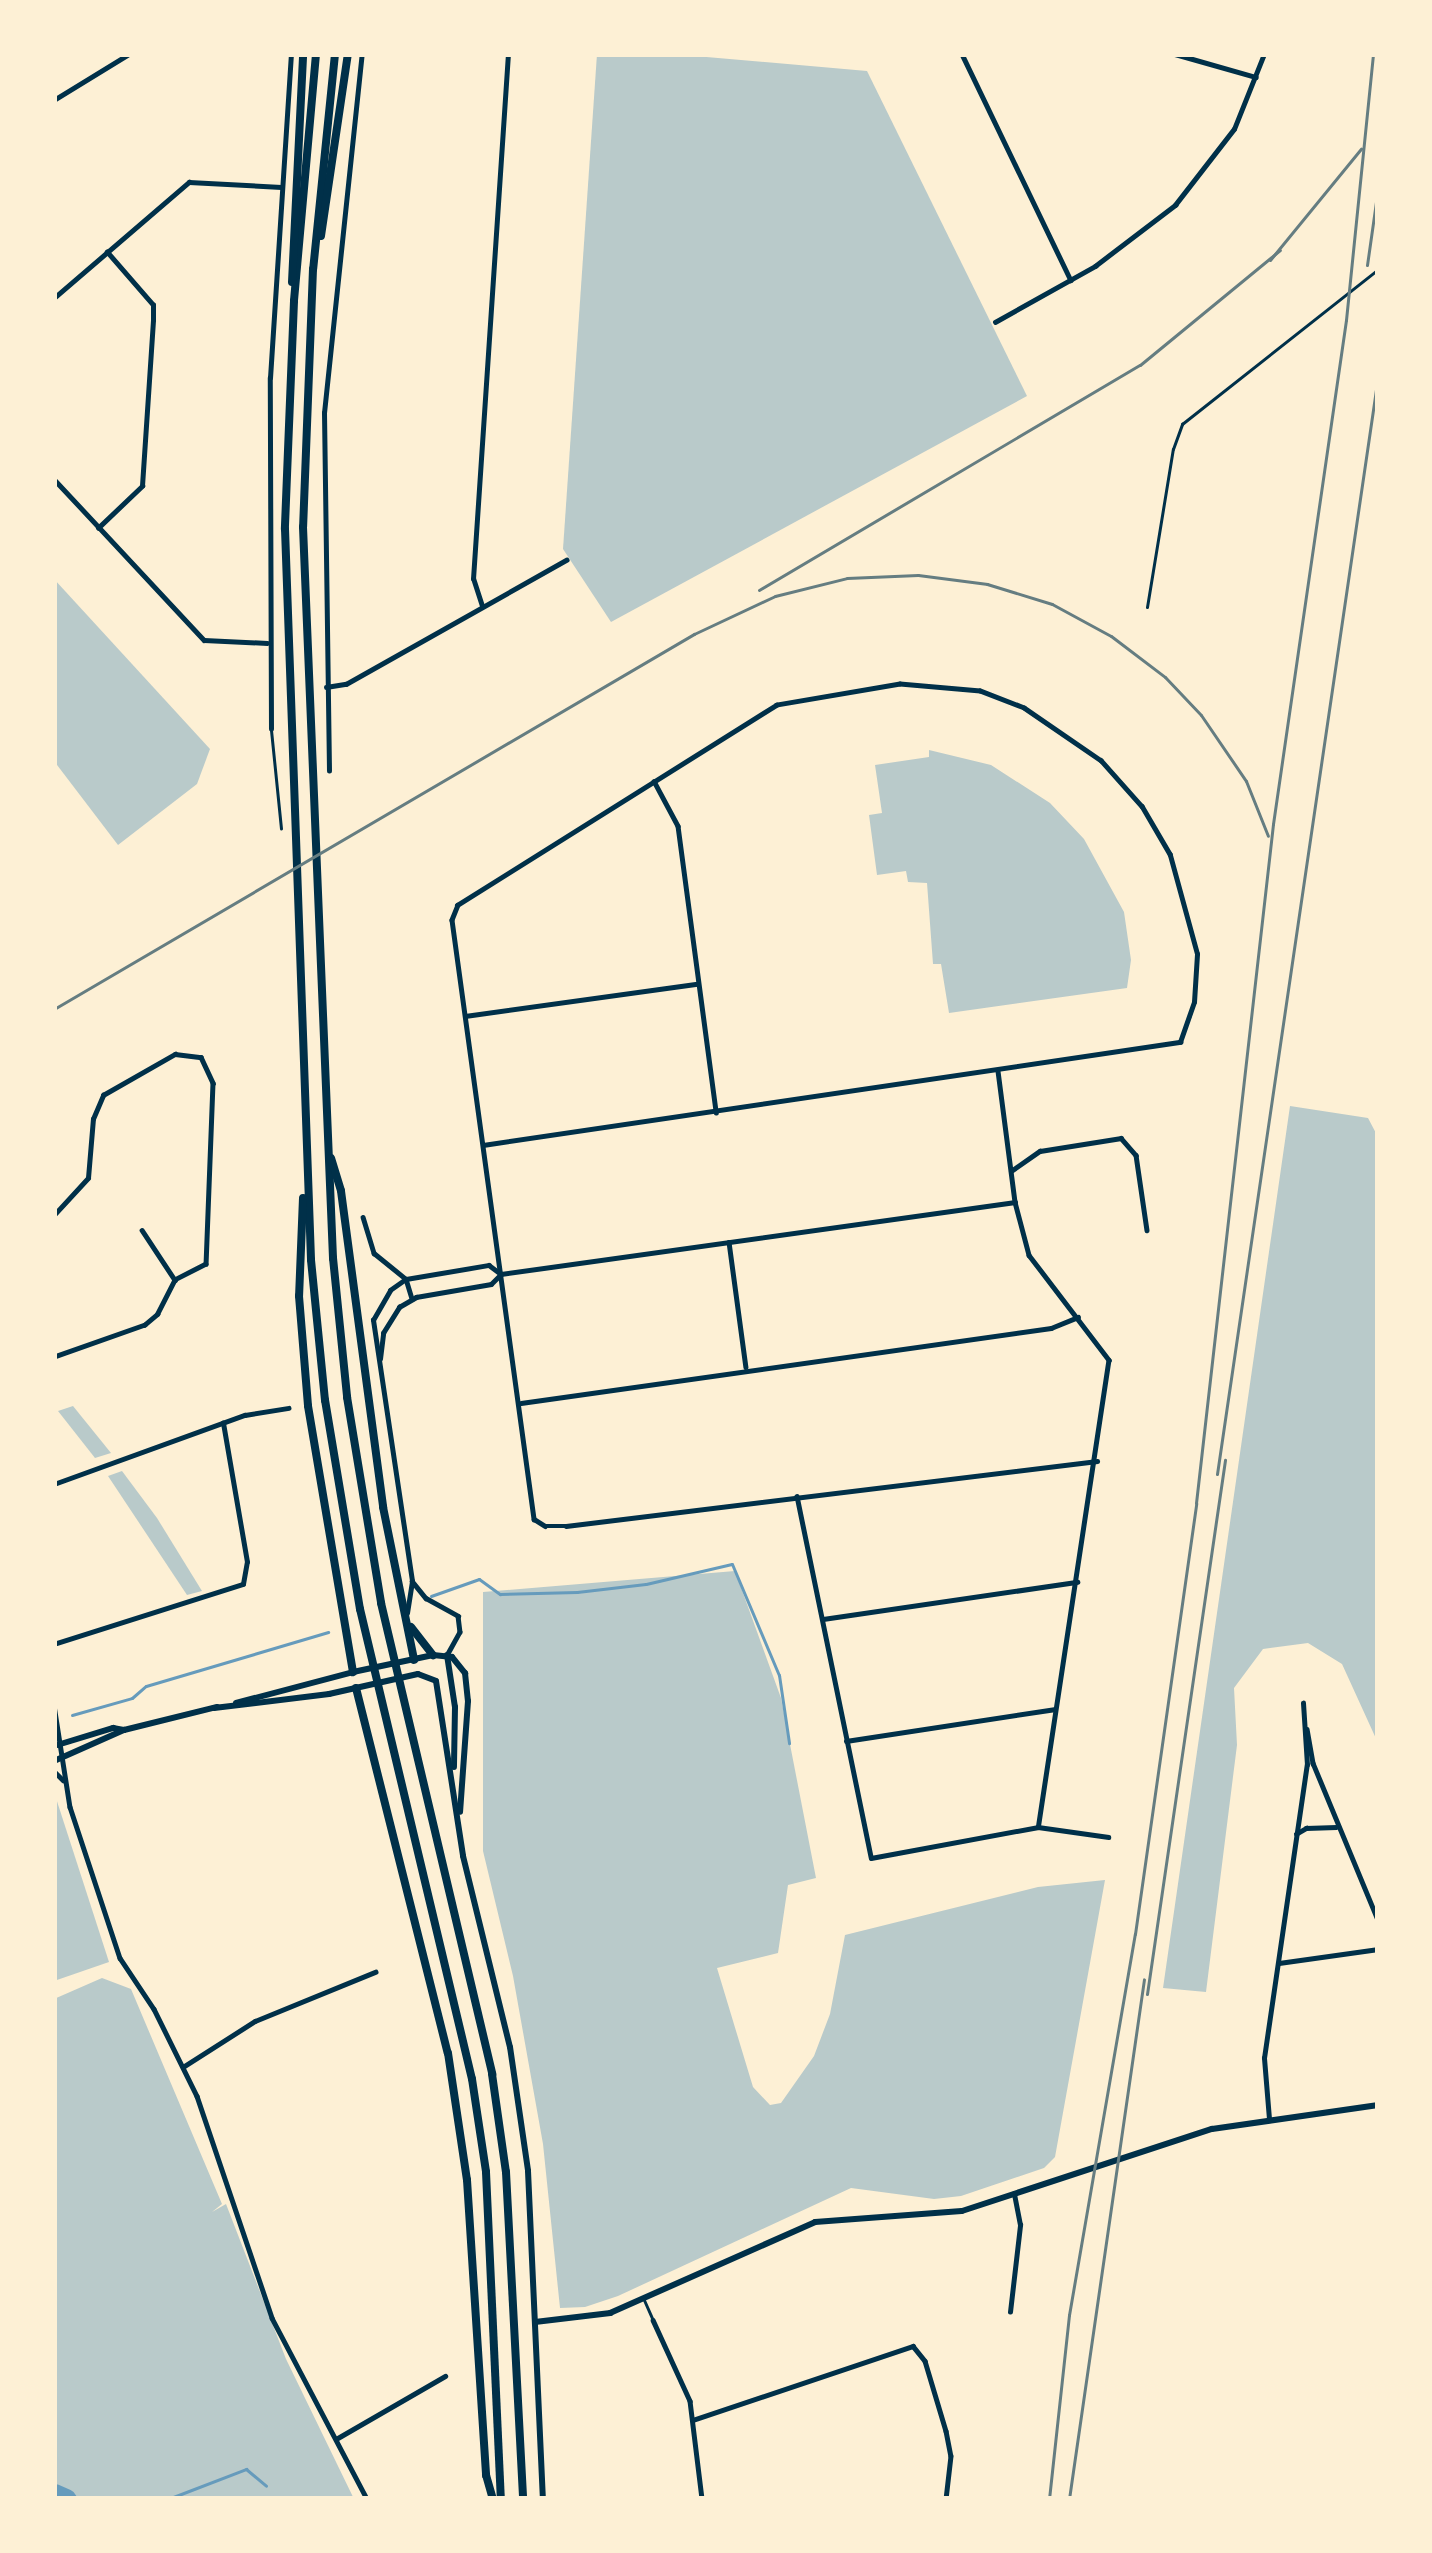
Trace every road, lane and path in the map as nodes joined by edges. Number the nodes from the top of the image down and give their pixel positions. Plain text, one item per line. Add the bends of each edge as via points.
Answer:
1 (129, 54) edge
2 (291, 54) edge
3 (303, 54) edge
4 (316, 54) edge
5 (335, 54) edge
6 (348, 54) edge
7 (362, 54) edge
8 (508, 54) edge
9 (962, 54) edge
10 (1174, 54) edge
11 (1264, 54) edge
12 (1256, 76) junction
13 (54, 100) edge
14 (284, 187) junction
15 (107, 252) junction
16 (1378, 268) edge
17 (313, 269) junction
18 (1071, 280) junction
19 (54, 298) edge
20 (294, 301) junction
21 (995, 322) dead end
22 (54, 479) edge
23 (98, 528) junction
24 (566, 560) dead end
25 (482, 606) junction
26 (1147, 607) dead end
27 (267, 644) junction
28 (326, 687) junction
29 (271, 729) joint
30 (332, 772) dead end
31 (654, 781) junction
32 (280, 828) dead end
33 (697, 984) junction
34 (465, 1016) junction
35 (998, 1072) junction
36 (716, 1112) junction
37 (327, 1145) junction
38 (483, 1145) junction
39 (305, 1150) junction
40 (1011, 1171) junction
41 (1015, 1202) junction
42 (54, 1215) edge
43 (363, 1217) dead end
44 (142, 1230) dead end
45 (1147, 1230) dead end
46 (728, 1242) junction
47 (500, 1274) junction
48 (406, 1279) junction
49 (175, 1280) junction
50 (412, 1299) junction
51 (1078, 1317) junction
52 (54, 1357) edge
53 (380, 1367) junction
54 (746, 1370) junction
55 (519, 1403) junction
56 (288, 1408) dead end
57 (223, 1424) junction
58 (1097, 1461) junction
59 (54, 1484) edge
60 (797, 1496) junction
61 (412, 1581) junction
62 (1077, 1582) junction
63 (824, 1618) junction
64 (407, 1621) junction
65 (54, 1644) edge
66 (433, 1655) junction
67 (447, 1655) junction
68 (411, 1660) junction
69 (358, 1671) junction
70 (415, 1674) junction
71 (360, 1687) junction
72 (54, 1705) edge
73 (214, 1708) junction
74 (1054, 1709) junction
75 (124, 1730) junction
76 (846, 1741) junction
77 (57, 1745) edge
78 (58, 1759) edge
79 (54, 1772) edge
80 (63, 1780) junction
81 (453, 1782) junction
82 (1038, 1827) junction
83 (1338, 1827) junction
84 (459, 1828) junction
85 (1296, 1834) junction
86 (1108, 1837) dead end
87 (1378, 1920) edge
88 (1378, 1949) edge
89 (1279, 1963) junction
90 (375, 1972) dead end
91 (183, 2067) junction
92 (1378, 2105) edge
93 (1270, 2120) junction
94 (1014, 2194) junction
95 (644, 2299) junction
96 (1010, 2312) dead end
97 (653, 2320) joint
98 (535, 2322) junction
99 (445, 2376) dead end
100 (693, 2420) junction
101 (336, 2439) junction
102 (367, 2499) edge
103 (498, 2499) edge
104 (524, 2499) edge
105 (543, 2499) edge
106 (702, 2499) edge
107 (946, 2499) edge

1 - 13 street
2 - 14 street
3 - 20 highway
4 - 20 highway
5 - 17 highway
6 - 17 highway
7 - 28 street via 324,413
8 - 25 street via 473,579
9 - 18 street
10 - 12 street
11 - 12 street
12 - 18 street via 1221,149 1175,205
14 - 15 street via 190,182
14 - 27 street via 270,378
15 - 19 street
15 - 23 street via 153,305 153,320 142,487
16 - 26 lane via 1182,424
17 - 37 highway via 304,599
18 - 21 street
20 - 39 highway via 286,613
22 - 23 street
23 - 27 street via 203,640
24 - 25 street
25 - 28 street via 346,684
27 - 29 street
28 - 30 street
29 - 32 lane
31 - 33 street via 678,826
31 - 34 street via 458,905 452,920
31 - 35 street via 761,714 831,692 936,686 1024,708 1113,773 1171,855 1187,902 1197,975 1185,1037 1168,1047
33 - 34 street
33 - 36 street
34 - 38 street
35 - 36 street
35 - 40 street
36 - 38 street
37 - 64 highway
37 - 104 highway via 365,1513 492,2074 508,2192
38 - 47 street
39 - 69 highway via 304,1370
39 - 103 highway via 339,1495 482,2149
40 - 41 street
40 - 45 street via 1040,1150 1121,1138 1136,1155
41 - 46 street
41 - 51 street via 1029,1255
42 - 49 street via 88,1178 93,1119 104,1095 175,1054 201,1057 212,1083 211,1250 200,1271
43 - 48 street via 374,1253
44 - 49 street
46 - 47 street
46 - 54 street
47 - 48 street via 489,1265
47 - 50 street via 491,1284
47 - 55 street
48 - 50 street
48 - 53 street via 373,1320
49 - 52 street via 145,1325
50 - 53 street via 389,1318
51 - 54 street via 1051,1328
51 - 58 street via 1109,1360
53 - 61 street
54 - 55 street
55 - 60 street via 534,1519 545,1526
56 - 57 street
57 - 59 street
57 - 65 street via 248,1562 243,1584
58 - 60 street
58 - 62 street
60 - 63 street
61 - 64 street
61 - 67 street via 458,1616 460,1632
62 - 63 street
62 - 74 street
63 - 76 street
64 - 66 highway
64 - 68 highway
66 - 67 main road
66 - 68 main road
67 - 81 main road
67 - 84 main road via 461,1665 467,1686
68 - 69 main road
68 - 70 main road
69 - 71 main road
69 - 73 main road
70 - 71 main road
70 - 81 main road via 432,1676 439,1688
71 - 73 main road
71 - 103 highway via 448,2054 467,2180 486,2475
72 - 77 street
73 - 75 main road
74 - 76 street
74 - 82 street
75 - 77 main road
75 - 78 main road
76 - 82 street via 871,1858
77 - 78 street
78 - 80 street
79 - 80 street
80 - 91 street via 120,1958
81 - 84 main road
82 - 86 street
83 - 85 street
83 - 85 street via 1313,1763 1303,1703 1307,1765
83 - 87 street
84 - 98 main road via 510,2047 528,2171
85 - 89 street
88 - 89 street
89 - 93 street via 1263,2082
90 - 91 street via 254,2021
91 - 101 street via 272,2318
92 - 93 main road
93 - 94 main road via 1187,2136
94 - 95 main road via 937,2215 815,2222
94 - 96 street via 1020,2225
95 - 97 lane
95 - 98 main road via 594,2318
97 - 100 street
98 - 105 main road
99 - 101 street
100 - 106 street
100 - 107 street via 913,2346 946,2431
101 - 102 street

